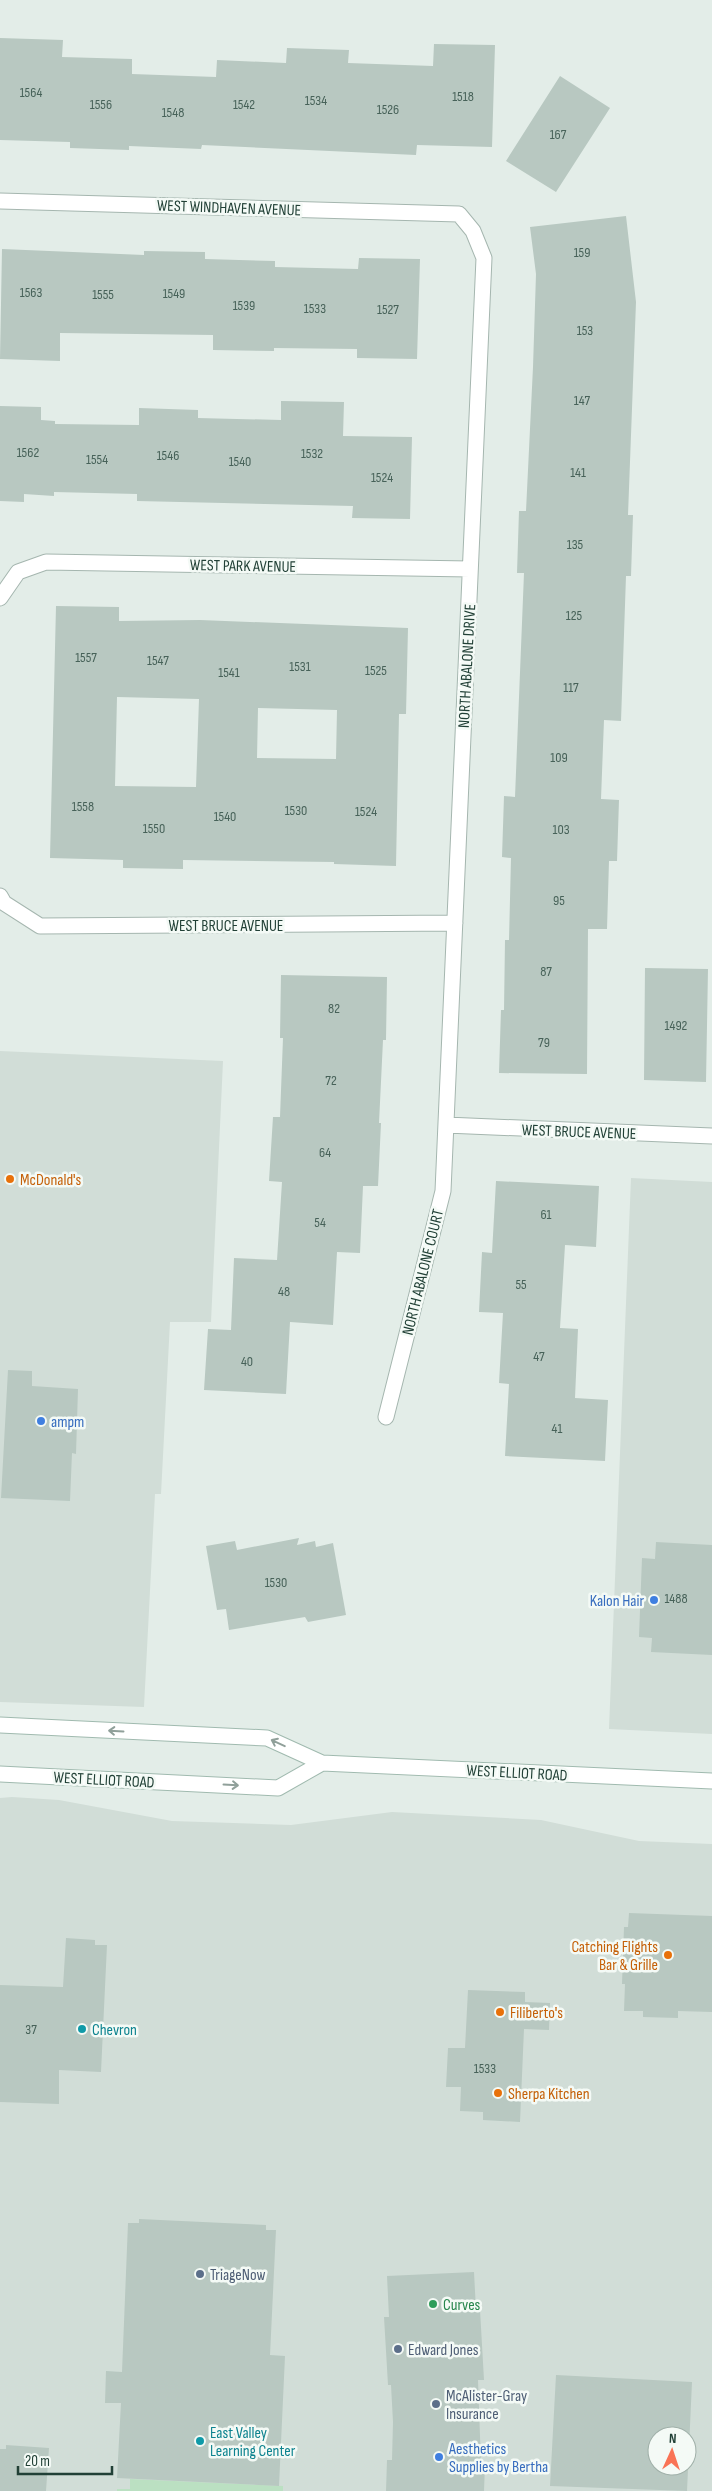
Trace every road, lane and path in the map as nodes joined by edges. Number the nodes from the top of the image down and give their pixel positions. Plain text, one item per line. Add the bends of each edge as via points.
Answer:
1 (0, 201) edge
2 (459, 214) joint
3 (470, 569) junction
4 (0, 598) edge
5 (2, 899) edge
6 (455, 924) junction
7 (446, 1125) junction
8 (712, 1136) edge
9 (386, 1417) dead end
10 (0, 1725) edge
11 (322, 1763) junction
12 (0, 1774) edge
13 (712, 1781) edge

1 - 2 street, WEST WINDHAVEN AVENUE
2 - 3 street, NORTH ABALONE DRIVE via 473,231 484,258
3 - 4 street, WEST PARK AVENUE via 46,562 18,572
3 - 6 street, NORTH ABALONE DRIVE
5 - 6 street, WEST BRUCE AVENUE via 40,926
6 - 7 street, NORTH ABALONE DRIVE
7 - 8 street, WEST BRUCE AVENUE
7 - 9 street, NORTH ABALONE COURT via 443,1191
11 -> 10 street, WEST ELLIOT ROAD via 267,1738
12 -> 11 street, WEST ELLIOT ROAD via 278,1788
11 - 13 street, WEST ELLIOT ROAD

